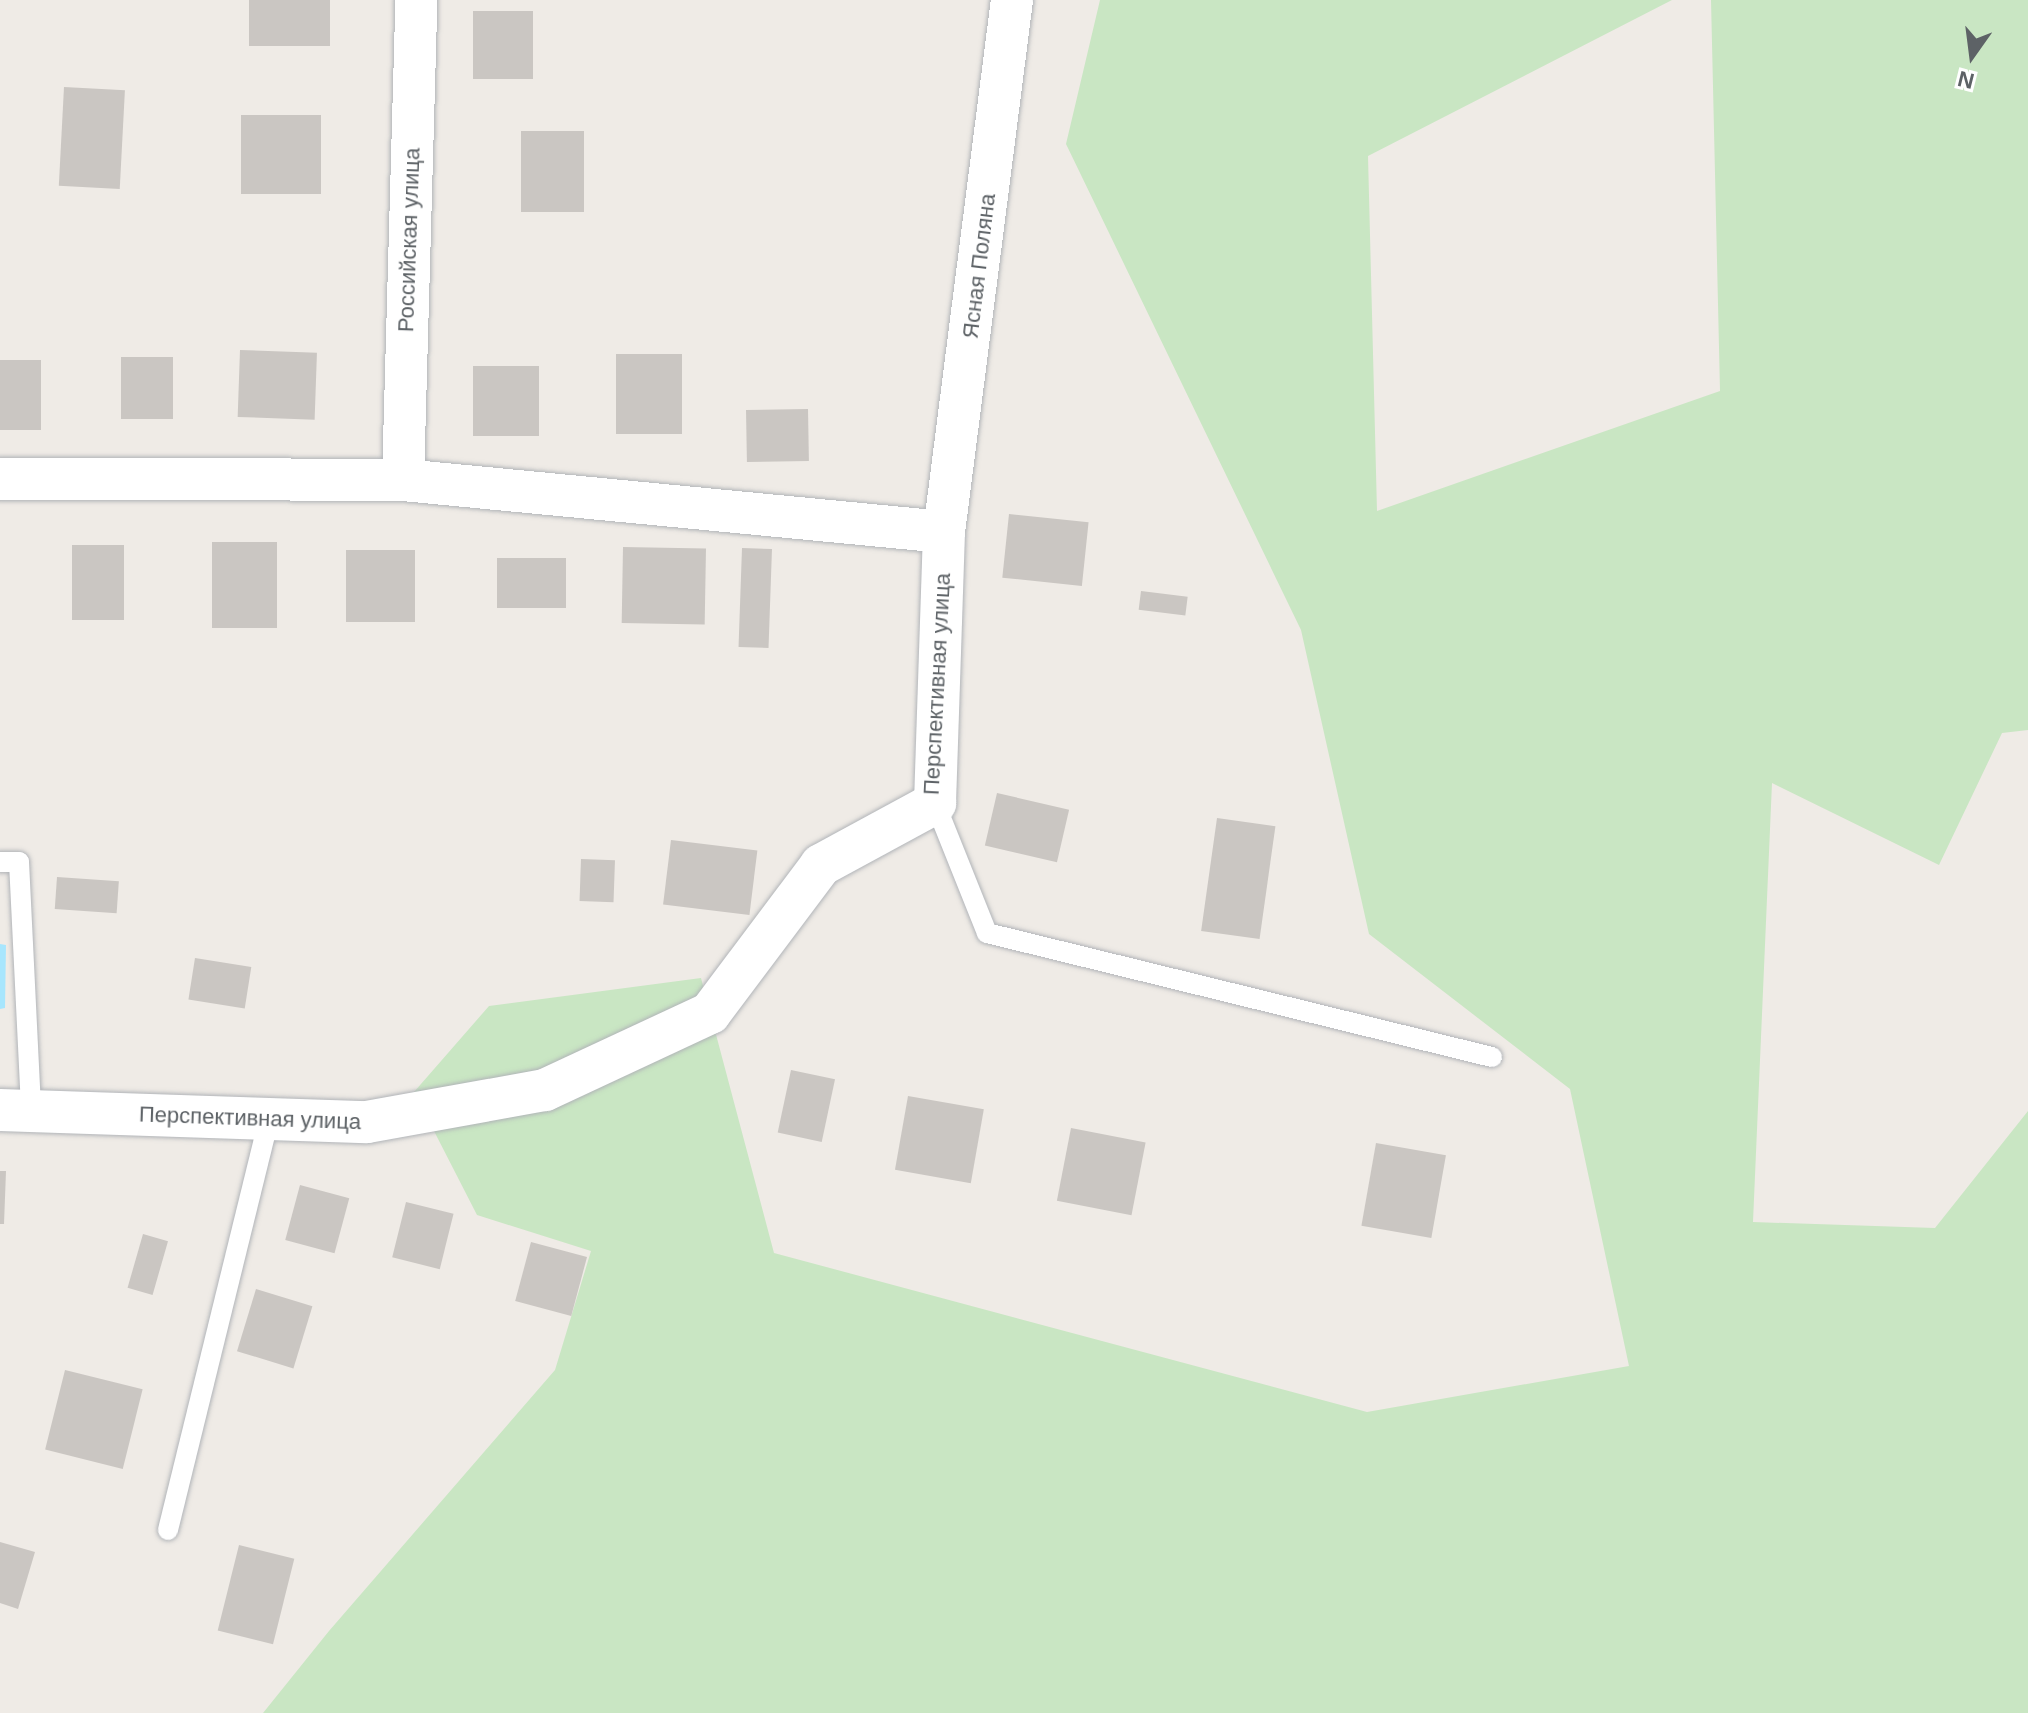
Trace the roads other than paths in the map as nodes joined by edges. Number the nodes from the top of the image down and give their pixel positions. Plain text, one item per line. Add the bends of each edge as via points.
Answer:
1 (416, 0) edge
2 (1012, 0) edge
3 (0, 479) edge
4 (403, 480) junction
5 (944, 532) junction
6 (935, 803) junction
7 (0, 862) edge
8 (1492, 1057) dead end
9 (15, 1110) edge
10 (269, 1119) junction
11 (168, 1530) dead end

1 - 4 street, Российская улица
2 - 5 street, Ясная Поляна
3 - 4 street
4 - 5 street
5 - 6 street, Перспективная улица
6 - 8 lane via 987,933
6 - 10 street, Перспективная улица via 821,865 710,1013 545,1090 367,1122
7 - 9 lane via 19,862
9 - 10 street, Перспективная улица
10 - 11 lane

